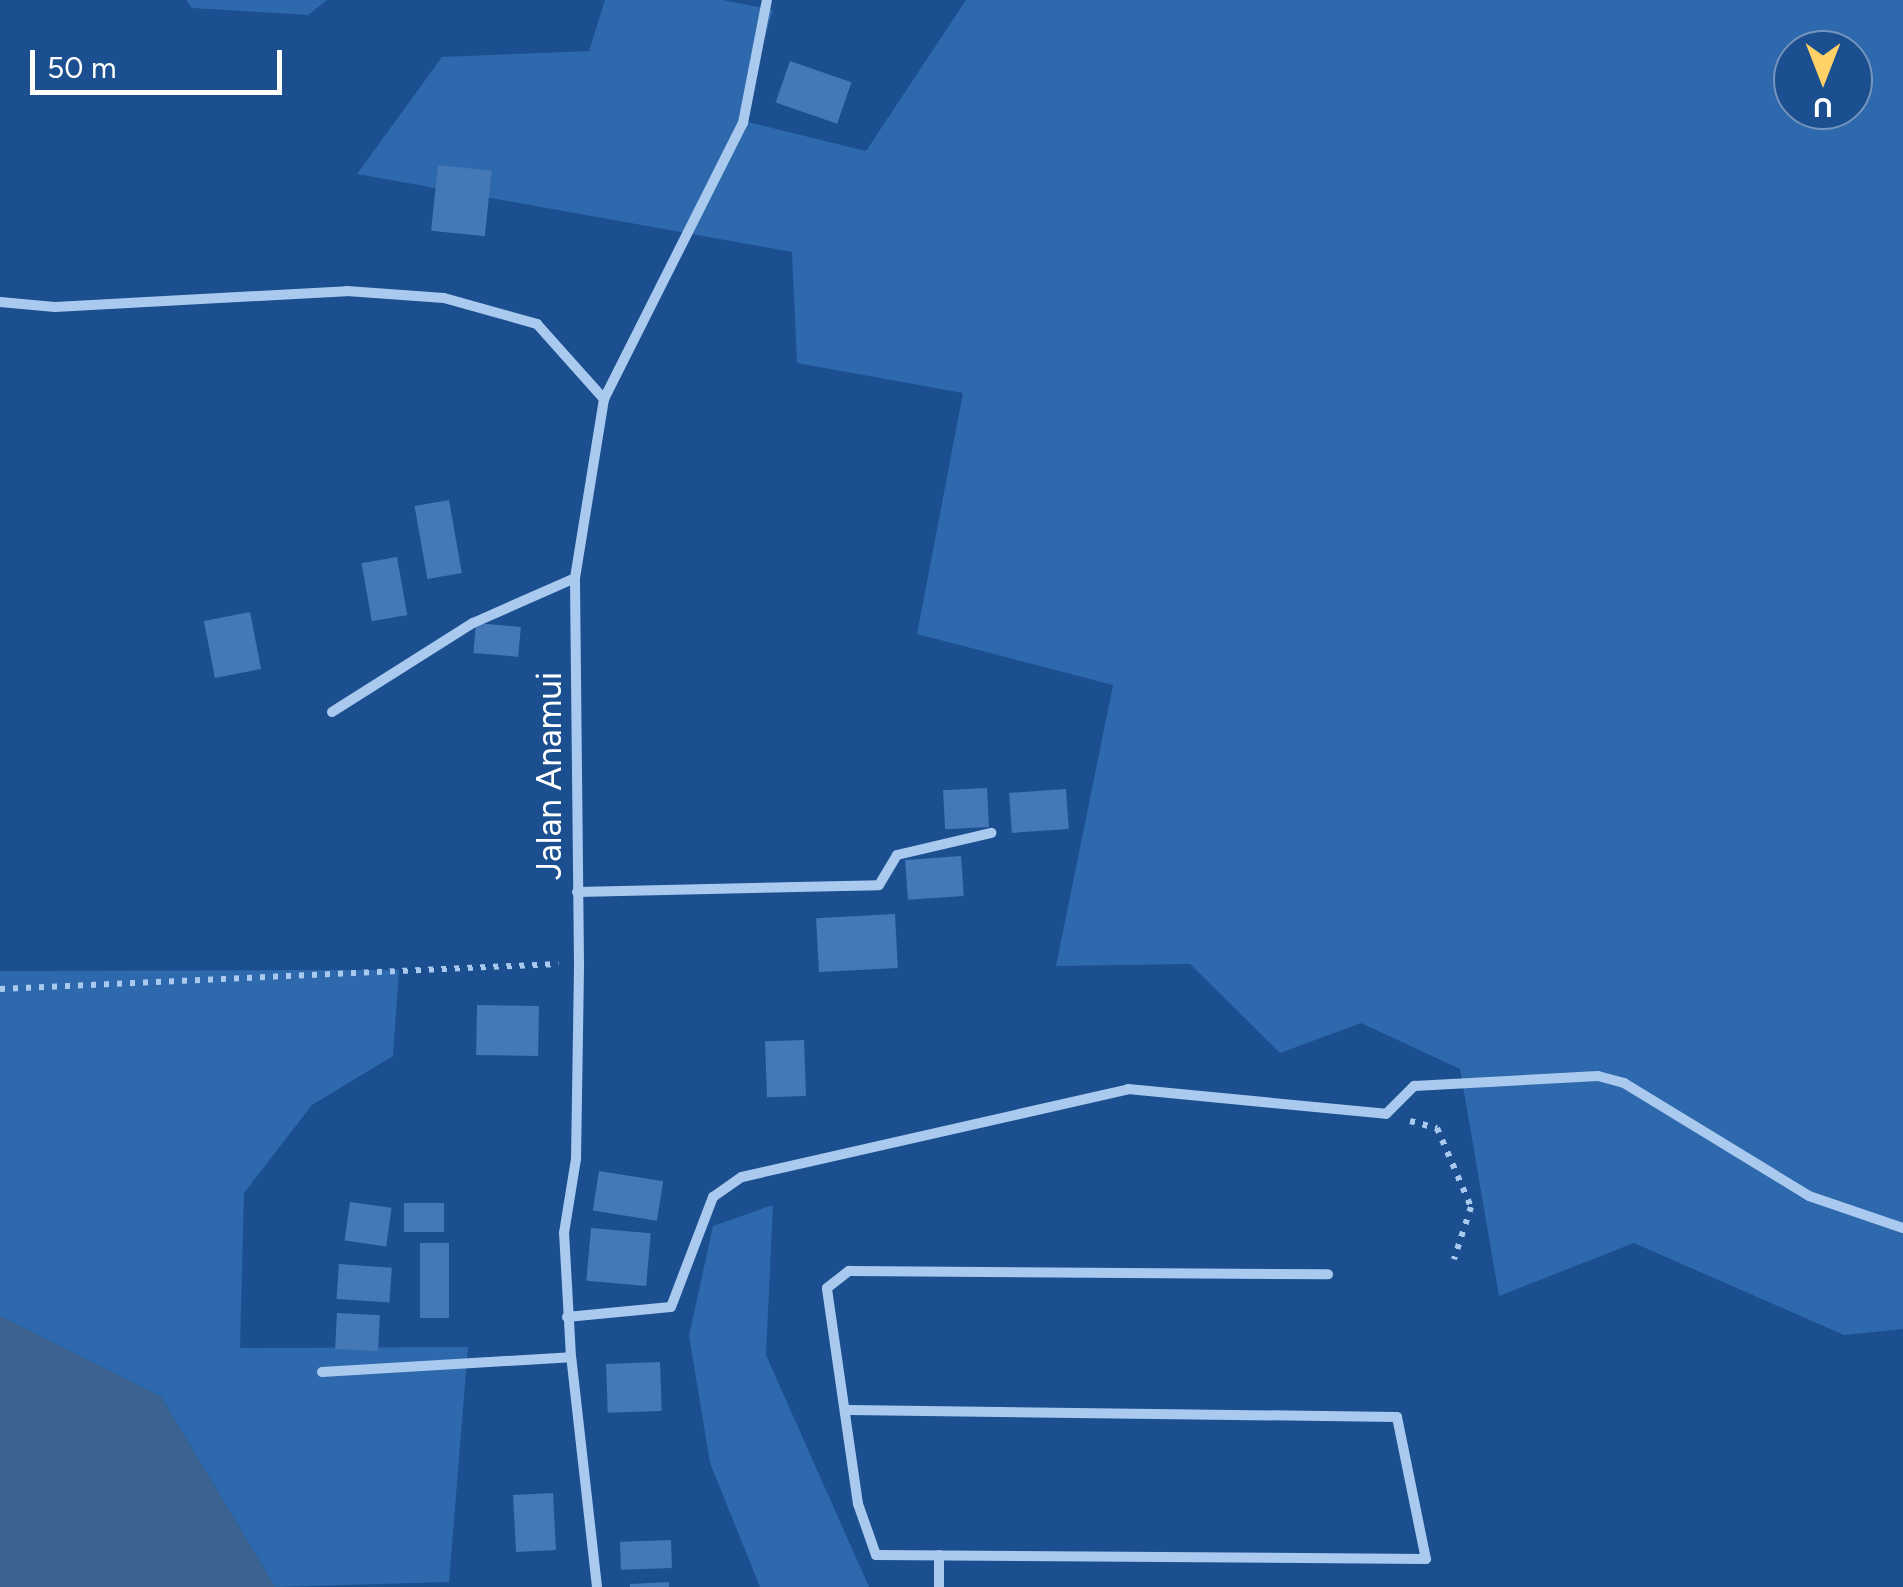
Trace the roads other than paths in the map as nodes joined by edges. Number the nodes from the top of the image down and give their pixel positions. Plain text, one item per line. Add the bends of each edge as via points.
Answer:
1 (767, 0) edge
2 (0, 302) edge
3 (604, 399) junction
4 (574, 578) junction
5 (332, 712) dead end
6 (991, 833) dead end
7 (577, 892) junction
8 (1903, 1228) edge
9 (1328, 1274) dead end
10 (567, 1316) junction
11 (570, 1358) junction
12 (322, 1372) dead end
13 (849, 1410) junction
14 (939, 1555) junction
15 (597, 1587) edge
16 (939, 1587) edge

1 - 3 street, Jalan Anamui via 743,122
2 - 3 street via 55,306 347,291 444,298 537,324
3 - 4 street, Jalan Anamui
4 - 5 street via 473,623
4 - 7 street, Jalan Anamui
6 - 7 street via 897,855 879,885
7 - 10 street, Jalan Anamui via 576,1160 564,1233
8 - 10 street via 1809,1196 1624,1083 1598,1076 1414,1086 1386,1114 1128,1089 742,1177 713,1198 671,1306
9 - 13 street via 849,1271 828,1288
10 - 11 street, Jalan Anamui
11 - 12 street
11 - 15 street, Jalan Anamui
13 - 14 street via 858,1504 876,1555
13 - 14 street via 1397,1417 1426,1559
14 - 16 street

